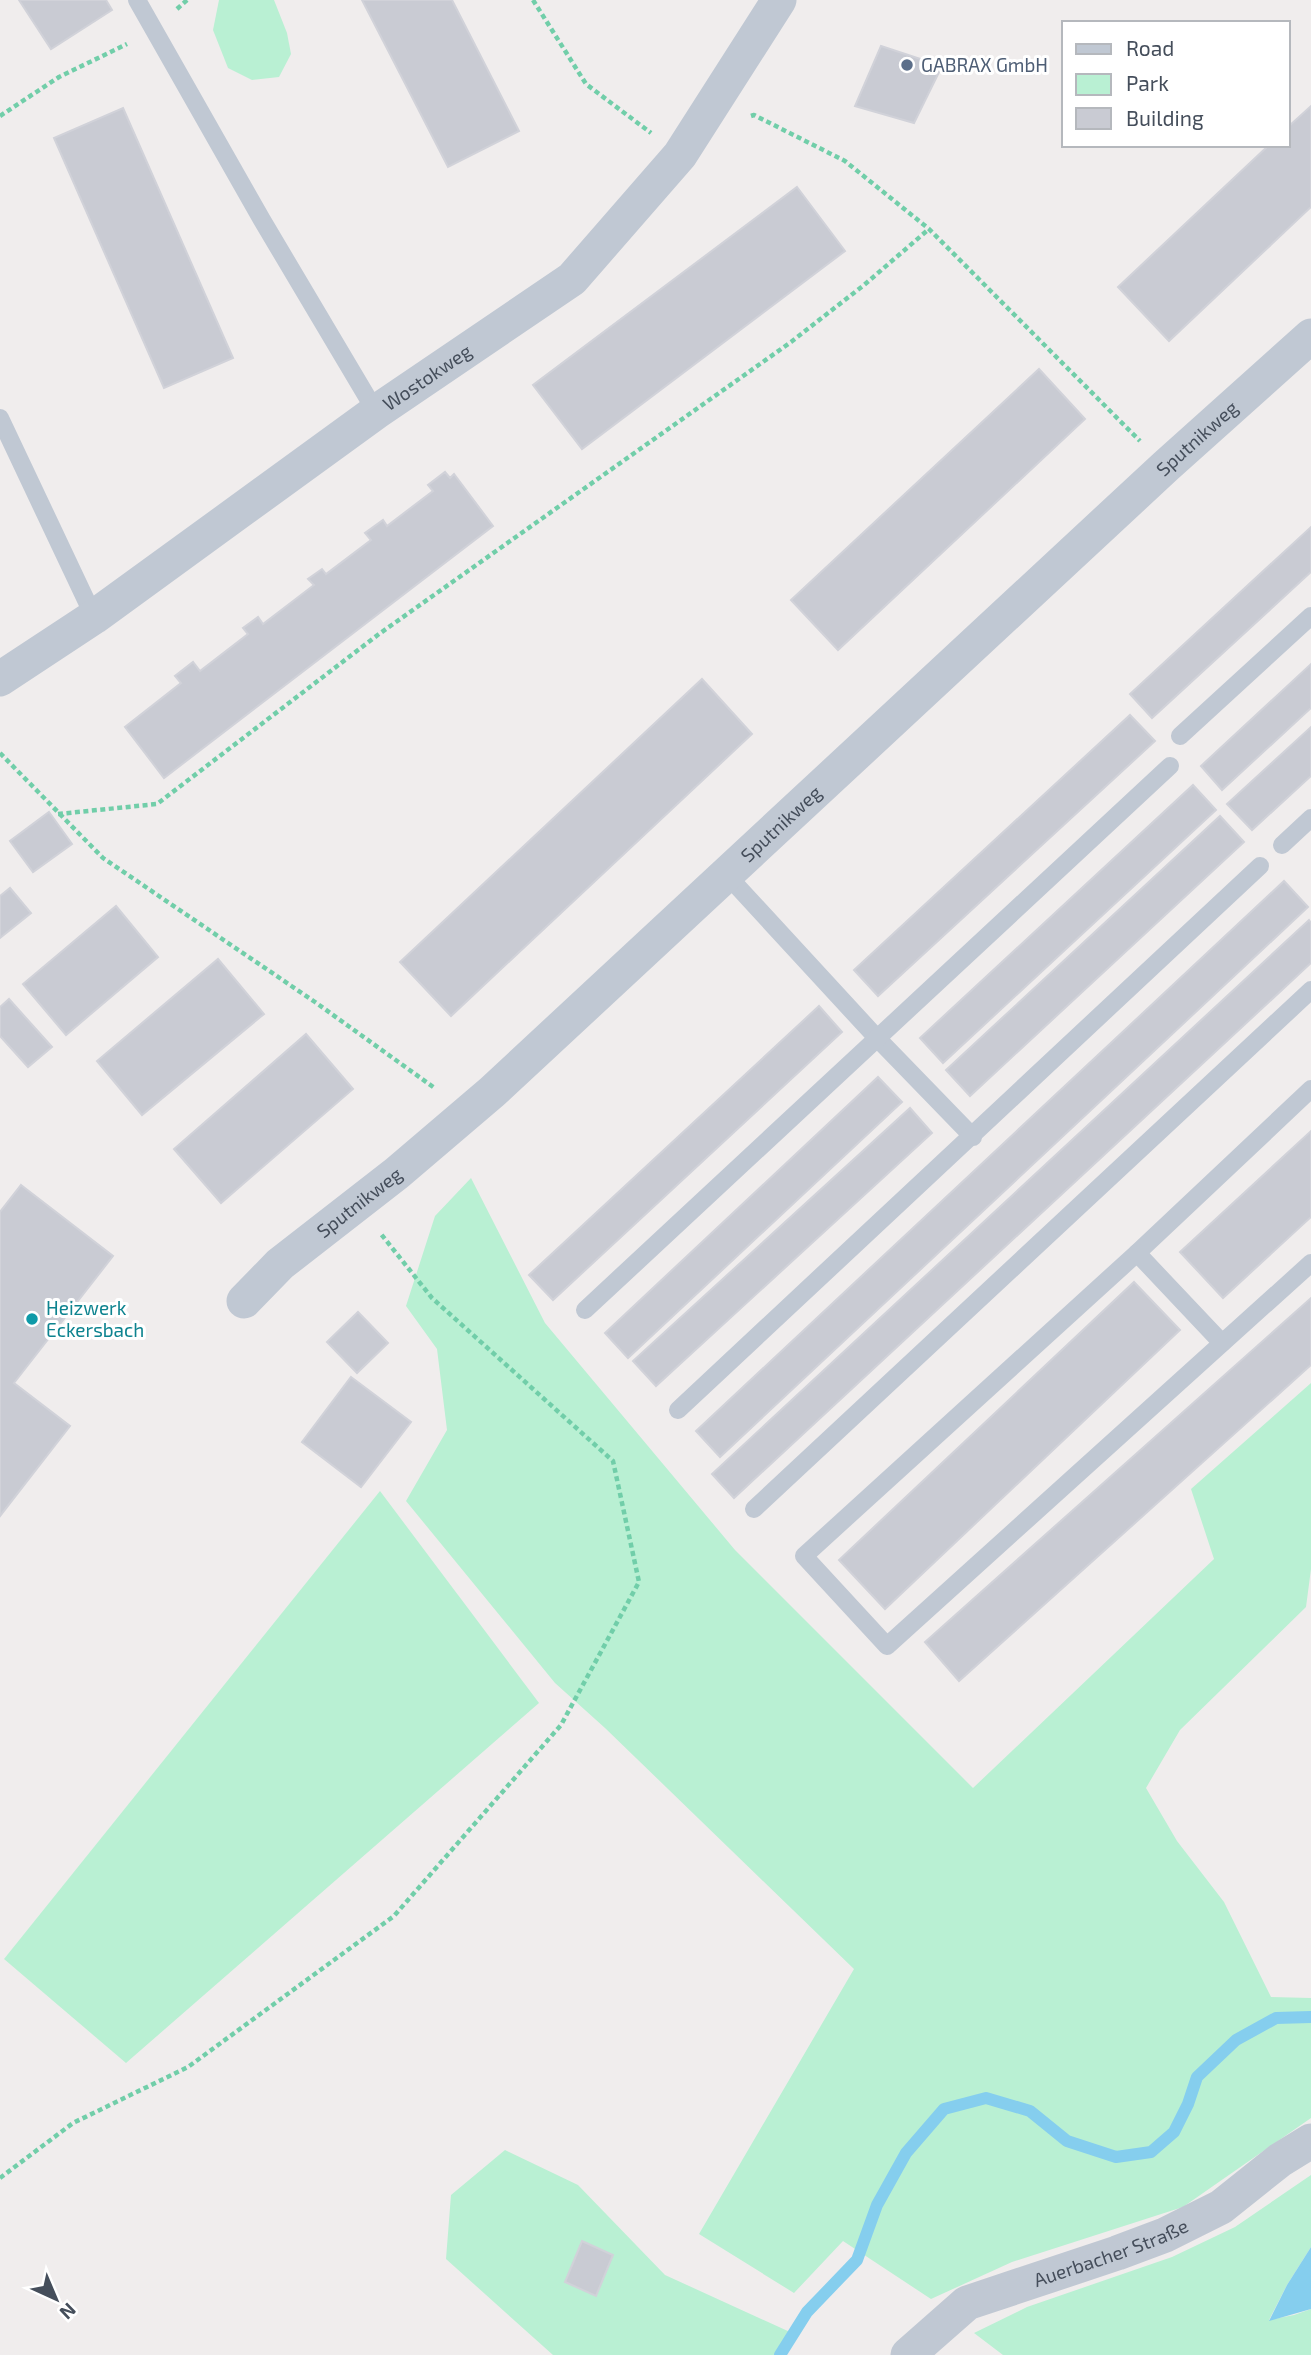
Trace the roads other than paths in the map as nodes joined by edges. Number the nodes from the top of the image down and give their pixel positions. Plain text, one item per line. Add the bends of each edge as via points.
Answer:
1 (138, 0) edge
2 (779, 0) edge
3 (1311, 337) edge
4 (376, 412) junction
5 (0, 418) edge
6 (1311, 616) edge
7 (94, 617) junction
8 (0, 679) edge
9 (1180, 736) dead end
10 (1170, 765) dead end
11 (1311, 818) edge
12 (1282, 845) dead end
13 (1260, 866) dead end
14 (726, 874) junction
15 (1311, 990) edge
16 (877, 1038) junction
17 (1311, 1089) edge
18 (972, 1137) junction
19 (1137, 1253) junction
20 (1311, 1263) edge
21 (244, 1301) dead end
22 (585, 1310) dead end
23 (1222, 1343) junction
24 (678, 1410) dead end
25 (754, 1509) dead end
26 (1311, 2141) edge
27 (908, 2355) edge

1 - 4 lane
2 - 4 street, Wostokweg via 687,145 572,279
3 - 14 street, Sputnikweg
4 - 7 street, Wostokweg
5 - 7 lane
6 - 9 lane
7 - 8 street, Wostokweg
10 - 16 lane
11 - 12 lane
13 - 18 lane
14 - 16 lane
14 - 21 street, Sputnikweg via 465,1115 280,1264
15 - 25 lane
16 - 18 lane
16 - 22 lane
17 - 19 lane
18 - 24 lane
19 - 23 lane
19 - 23 lane via 804,1556 887,1646
20 - 23 lane
26 - 27 street, Auerbacher Straße via 1220,2207 1164,2235 967,2303

